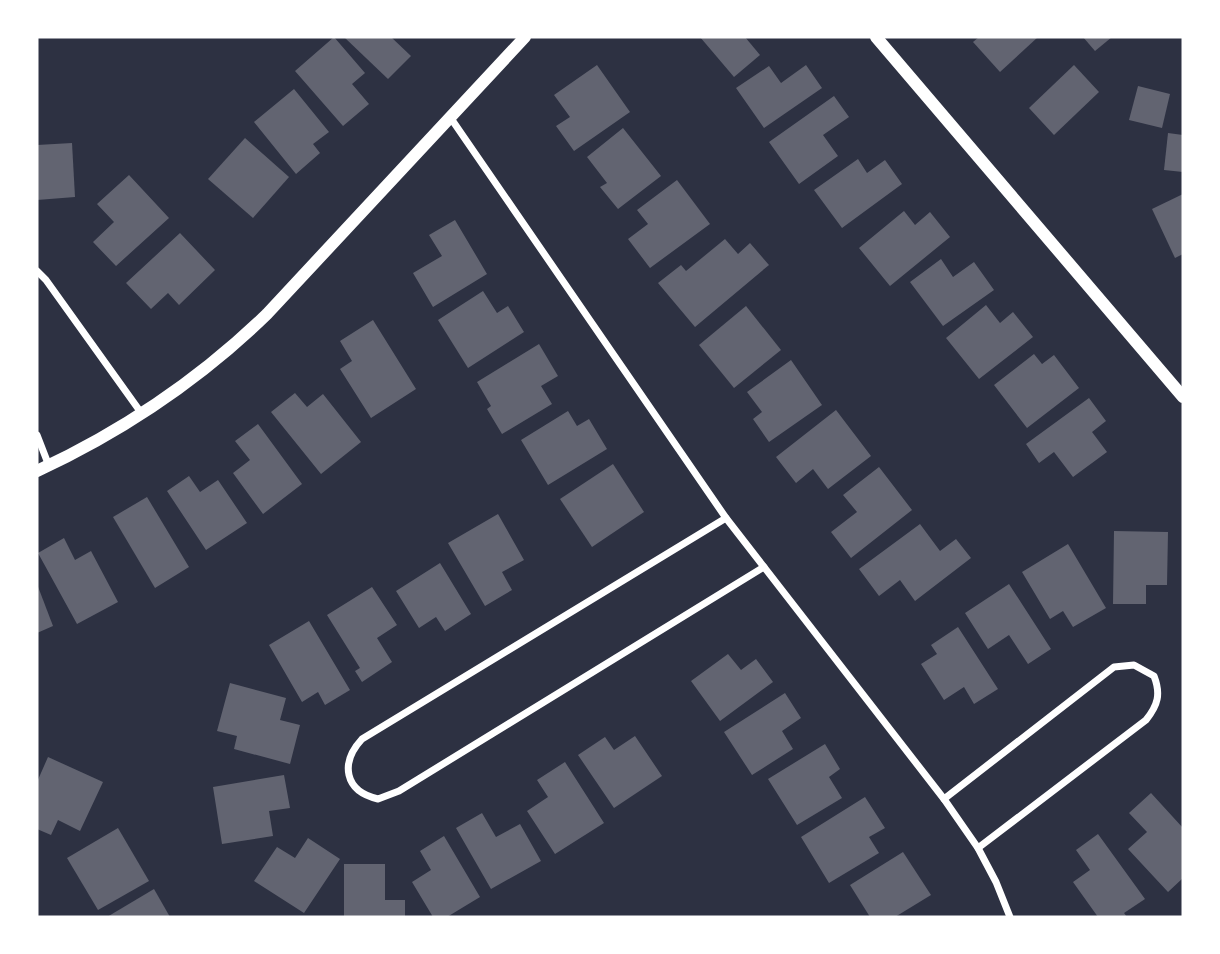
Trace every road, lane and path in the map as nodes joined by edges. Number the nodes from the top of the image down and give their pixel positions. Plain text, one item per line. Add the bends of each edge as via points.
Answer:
1 (525, 37) edge
2 (876, 37) edge
3 (450, 117) junction
4 (37, 271) edge
5 (1183, 397) edge
6 (142, 415) junction
7 (37, 435) edge
8 (43, 469) edge
9 (726, 518) junction
10 (764, 567) junction
11 (944, 799) junction
12 (978, 848) junction
13 (1010, 917) edge

1 - 3 street
2 - 5 street
3 - 6 street via 267,314 206,369
3 - 9 street
4 - 6 street
6 - 8 street
7 - 8 street
9 - 10 street
9 - 10 street via 362,739 349,758 353,785 378,799 399,791
10 - 11 street
11 - 12 street
11 - 12 street via 1114,667 1134,665 1154,676 1159,694 1146,720
12 - 13 street

